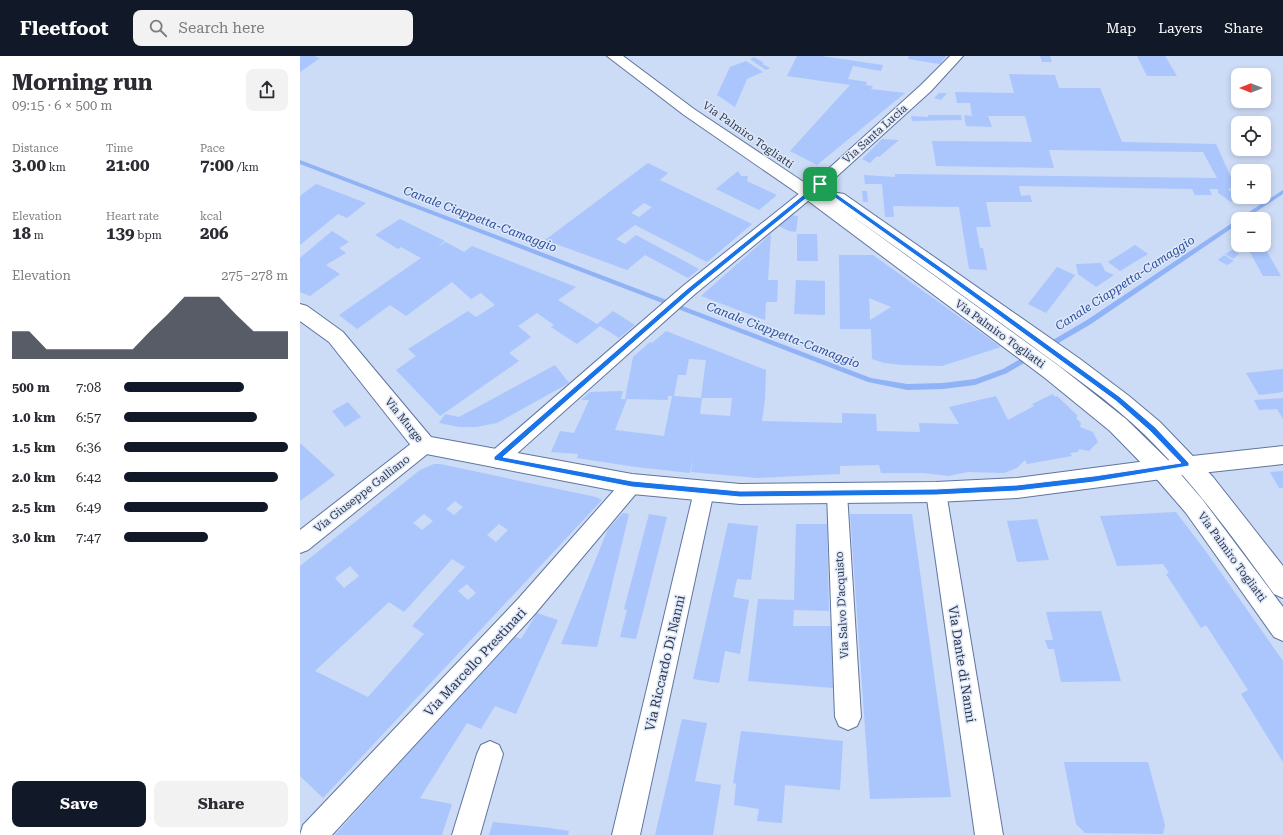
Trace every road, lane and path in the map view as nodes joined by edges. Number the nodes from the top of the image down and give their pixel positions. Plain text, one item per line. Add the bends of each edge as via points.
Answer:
1 (614, 56) edge
2 (631, 56) edge
3 (957, 56) edge
4 (814, 189) junction
5 (300, 311) edge
6 (1060, 367) junction
7 (424, 445) junction
8 (1283, 455) edge
9 (497, 458) junction
10 (1187, 464) junction
11 (1162, 469) junction
12 (632, 484) junction
13 (704, 491) junction
14 (936, 492) junction
15 (837, 493) junction
16 (300, 543) edge
17 (1283, 586) edge
18 (1283, 628) edge
19 (848, 717) dead end
20 (490, 754) dead end
21 (313, 835) edge
22 (466, 835) edge
23 (626, 835) edge
24 (989, 835) edge

1 - 4 main road, Via Palmiro Togliatti via 689,112
2 - 4 main road, Via Palmiro Togliatti via 706,105
3 - 4 street, Via Santa Lucia via 926,88
4 - 6 main road, Via Palmiro Togliatti
4 - 9 street, Via Santa Lucia via 689,290
5 - 7 main road, Via Murge via 336,337
6 - 10 main road, Via Palmiro Togliatti via 1118,399 1153,429
6 - 11 main road, Via Palmiro Togliatti
7 - 9 main road, Via Murge
7 - 16 street, Via Giuseppe Galliano
8 - 10 street
9 - 12 main road, Via Murge
10 - 11 street
10 - 17 main road, Via Palmiro Togliatti
11 - 14 main road, Via Murge via 1017,488
11 - 18 main road, Via Palmiro Togliatti via 1194,506
12 - 13 main road, Via Murge
12 - 21 street, Via Marcello Prestinari via 526,607
13 - 15 main road, Via Murge via 740,494
13 - 23 street, Via Riccardo Di Nanni
14 - 15 main road, Via Murge
14 - 24 street, Via Dante di Nanni
15 - 19 street, Via Salvo D'acquisto
20 - 22 street

